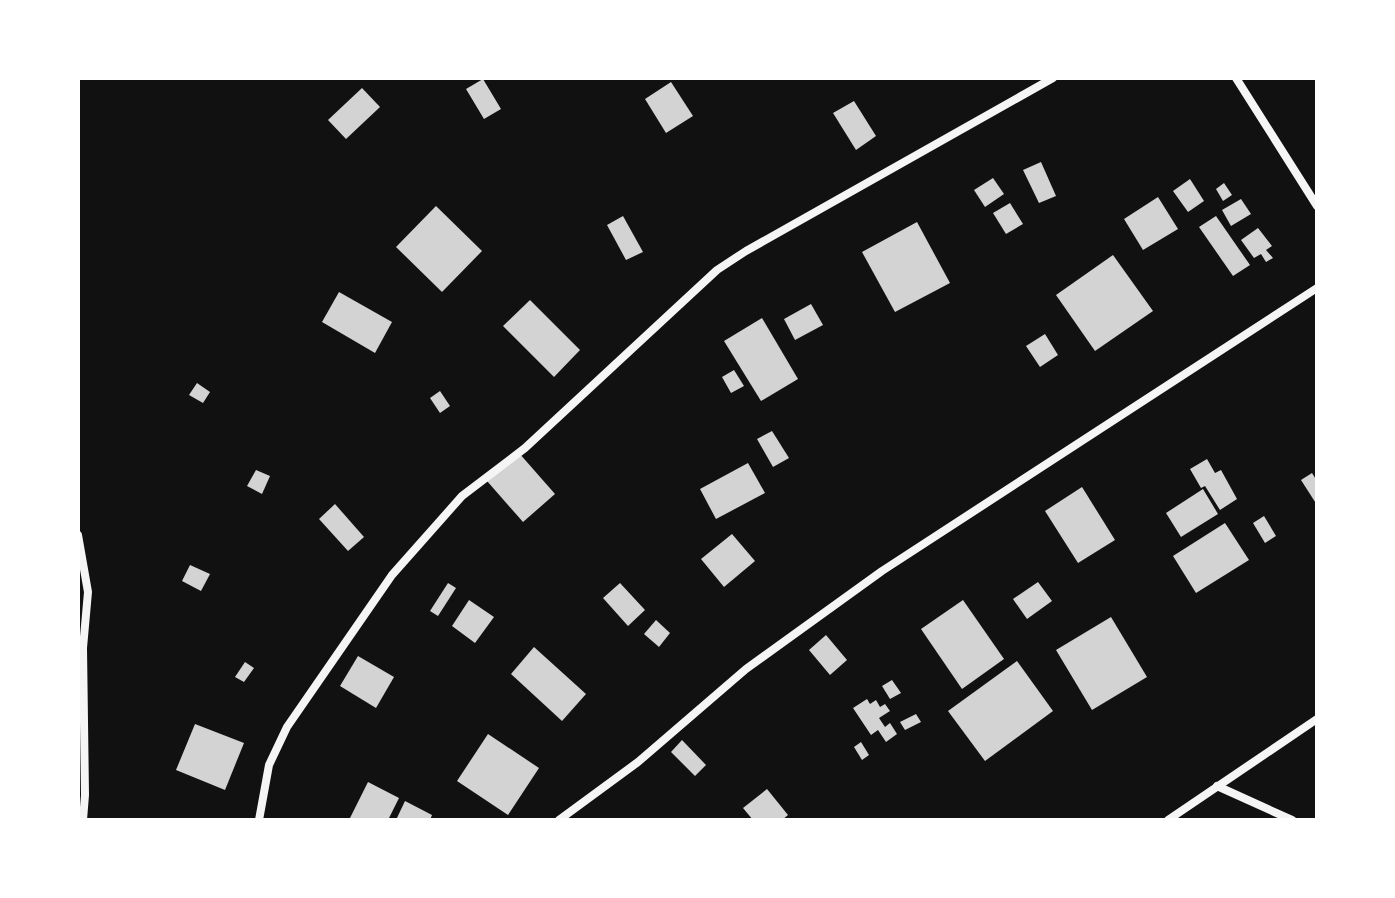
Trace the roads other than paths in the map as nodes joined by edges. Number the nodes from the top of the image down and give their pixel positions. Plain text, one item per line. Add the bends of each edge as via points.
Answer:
1 (1053, 78) edge
2 (1236, 78) edge
3 (1317, 206) edge
4 (1317, 288) edge
5 (78, 535) edge
6 (1317, 719) edge
7 (1217, 786) junction
8 (83, 820) edge
9 (259, 820) edge
10 (559, 820) edge
11 (1168, 820) edge
12 (1292, 820) edge

1 - 9 street via 717,270 525,448 462,496 392,575 287,727 269,765
2 - 3 street
4 - 10 street via 882,571 746,669 638,762
5 - 8 street via 88,592
6 - 7 street
7 - 11 street
7 - 12 street

